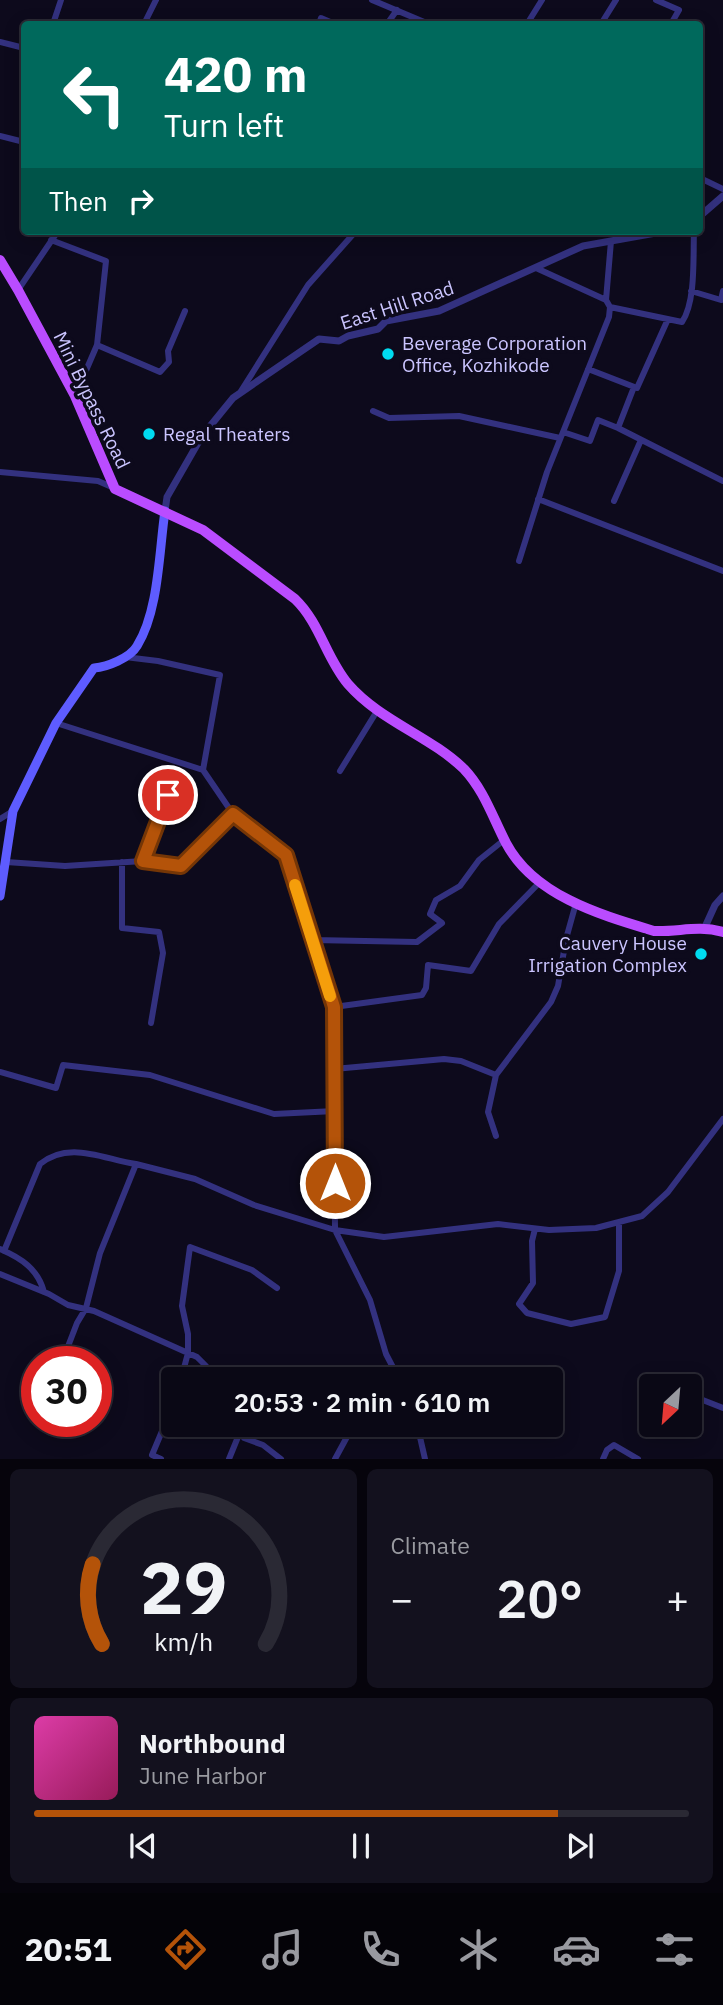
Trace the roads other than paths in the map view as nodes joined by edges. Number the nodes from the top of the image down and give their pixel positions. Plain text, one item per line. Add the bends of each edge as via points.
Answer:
1 (61, 0) edge
2 (156, 0) edge
3 (372, 0) edge
4 (542, 0) edge
5 (616, 0) edge
6 (656, 0) edge
7 (681, 0) edge
8 (397, 10) junction
9 (679, 10) junction
10 (53, 21) edge
11 (146, 21) edge
12 (389, 21) edge
13 (422, 21) edge
14 (529, 21) edge
15 (603, 21) edge
16 (673, 21) edge
17 (0, 42) edge
18 (21, 47) edge
19 (0, 136) edge
20 (21, 141) edge
21 (703, 179) edge
22 (723, 189) edge
23 (723, 196) edge
24 (703, 213) edge
25 (55, 235) edge
26 (352, 235) edge
27 (645, 235) edge
28 (694, 235) edge
29 (51, 240) junction
30 (611, 241) junction
31 (1, 267) edge
32 (536, 268) junction
33 (18, 290) junction
34 (691, 291) junction
35 (723, 291) edge
36 (606, 300) junction
37 (610, 307) junction
38 (184, 311) dead end
39 (668, 319) junction
40 (97, 345) junction
41 (588, 369) junction
42 (634, 387) junction
43 (240, 393) junction
44 (75, 396) junction
45 (373, 411) dead end
46 (618, 428) junction
47 (561, 435) junction
48 (641, 440) junction
49 (0, 472) edge
50 (723, 481) edge
51 (116, 489) junction
52 (538, 499) junction
53 (614, 501) dead end
54 (165, 511) junction
55 (519, 561) dead end
56 (723, 571) edge
57 (124, 656) junction
58 (377, 711) junction
59 (56, 723) junction
60 (203, 770) junction
61 (340, 771) dead end
62 (175, 775) dead end
63 (13, 811) junction
64 (233, 814) junction
65 (0, 819) edge
66 (504, 839) junction
67 (143, 861) junction
68 (6, 862) junction
69 (122, 862) junction
70 (541, 881) junction
71 (0, 896) edge
72 (723, 896) edge
73 (576, 903) junction
74 (705, 927) junction
75 (723, 932) edge
76 (313, 940) junction
77 (334, 1007) junction
78 (151, 1023) dead end
79 (334, 1069) junction
80 (0, 1072) edge
81 (496, 1075) junction
82 (335, 1111) junction
83 (723, 1118) edge
84 (496, 1136) dead end
85 (135, 1164) junction
86 (619, 1222) junction
87 (535, 1228) junction
88 (335, 1230) junction
89 (2, 1250) edge
90 (0, 1274) edge
91 (277, 1288) dead end
92 (44, 1292) junction
93 (86, 1308) junction
94 (68, 1346) edge
95 (188, 1353) junction
96 (184, 1367) edge
97 (206, 1367) edge
98 (393, 1367) edge
99 (702, 1400) edge
100 (723, 1408) edge
101 (161, 1434) edge
102 (238, 1437) edge
103 (243, 1437) edge
104 (347, 1437) edge
105 (420, 1437) edge
106 (161, 1459) edge
107 (229, 1459) edge
108 (281, 1459) edge
109 (335, 1459) edge
110 (425, 1459) edge
111 (603, 1459) edge
112 (638, 1459) edge

1 - 10 street
2 - 11 street
3 - 8 street
4 - 14 street
5 - 15 street
6 - 9 street
7 - 9 street
8 - 12 street
8 - 13 street
9 - 16 street
17 - 18 street
19 - 20 street
21 - 22 street
23 - 24 street
25 - 29 street
26 - 43 street via 308,285
27 - 30 street, East Hill Road
28 - 34 street
29 - 33 street
29 - 40 street via 106,261
30 - 32 street, East Hill Road via 583,246
30 - 36 street
31 - 33 main road, Mini Bypass Road
32 - 36 street
32 - 43 street, East Hill Road via 439,311 386,321 378,329 339,341 319,339
33 - 44 main road, Mini Bypass Road
34 - 35 street via 721,300
34 - 39 street via 682,322
36 - 37 street
37 - 39 street
37 - 41 street
38 - 40 street via 168,351 169,362 160,372
39 - 42 street
40 - 44 street
41 - 42 street
41 - 47 street
42 - 46 street
43 - 54 street, East Hill Road via 202,436 167,497
44 - 51 main road, Mini Bypass Road
45 - 47 street via 389,418 459,416
46 - 47 street via 598,420 590,441
46 - 48 street
47 - 52 street
48 - 50 street
48 - 53 street
49 - 51 street via 98,481
51 - 54 main road, Mini Bypass Road
52 - 55 street
52 - 56 street
54 - 57 main road via 148,619 136,648
54 - 58 main road, Mini Bypass Road via 203,530 295,599 312,617 348,684
57 - 59 main road via 105,667 94,667
57 - 60 street via 220,675
58 - 61 street
58 - 66 main road, Mini Bypass Road via 462,768 474,781
59 - 60 street
59 - 63 main road
60 - 64 street
62 - 67 street
63 - 65 street
63 - 68 main road
64 - 67 street via 181,866
64 - 76 street via 286,855
66 - 70 main road, Mini Bypass Road
66 - 76 street via 479,860 460,886 436,900 430,914 442,923 417,942
67 - 69 street
68 - 69 street via 65,866
68 - 71 main road
69 - 78 street via 122,928 159,932 163,953
70 - 73 main road, Mini Bypass Road
70 - 77 street via 499,924 471,971 428,965 422,995
72 - 74 street
73 - 74 main road, Mini Bypass Road via 654,930
73 - 81 street via 551,1002
74 - 75 main road, Mini Bypass Road
76 - 77 street
77 - 79 street
79 - 81 street via 444,1059
79 - 82 street
80 - 82 street via 56,1088 63,1065 150,1075 274,1114
81 - 84 street via 488,1112
82 - 88 street
83 - 86 street via 668,1192 642,1216
85 - 88 street via 195,1179 254,1205
85 - 89 street via 80,1150 50,1155 40,1164
85 - 93 street via 100,1253
86 - 87 street via 596,1228
86 - 87 street via 619,1271 605,1317 571,1324 527,1313 519,1304 533,1283
87 - 88 street via 498,1224 384,1237
88 - 98 street via 370,1300
89 - 92 street via 34,1270
90 - 92 street
91 - 95 street via 252,1270 190,1247 182,1306
92 - 93 street via 68,1305
93 - 94 street
93 - 95 street
95 - 96 street
95 - 97 street
99 - 100 street
101 - 106 street via 152,1455
102 - 107 street
103 - 108 street
104 - 109 street
105 - 110 street
111 - 112 street via 614,1445

